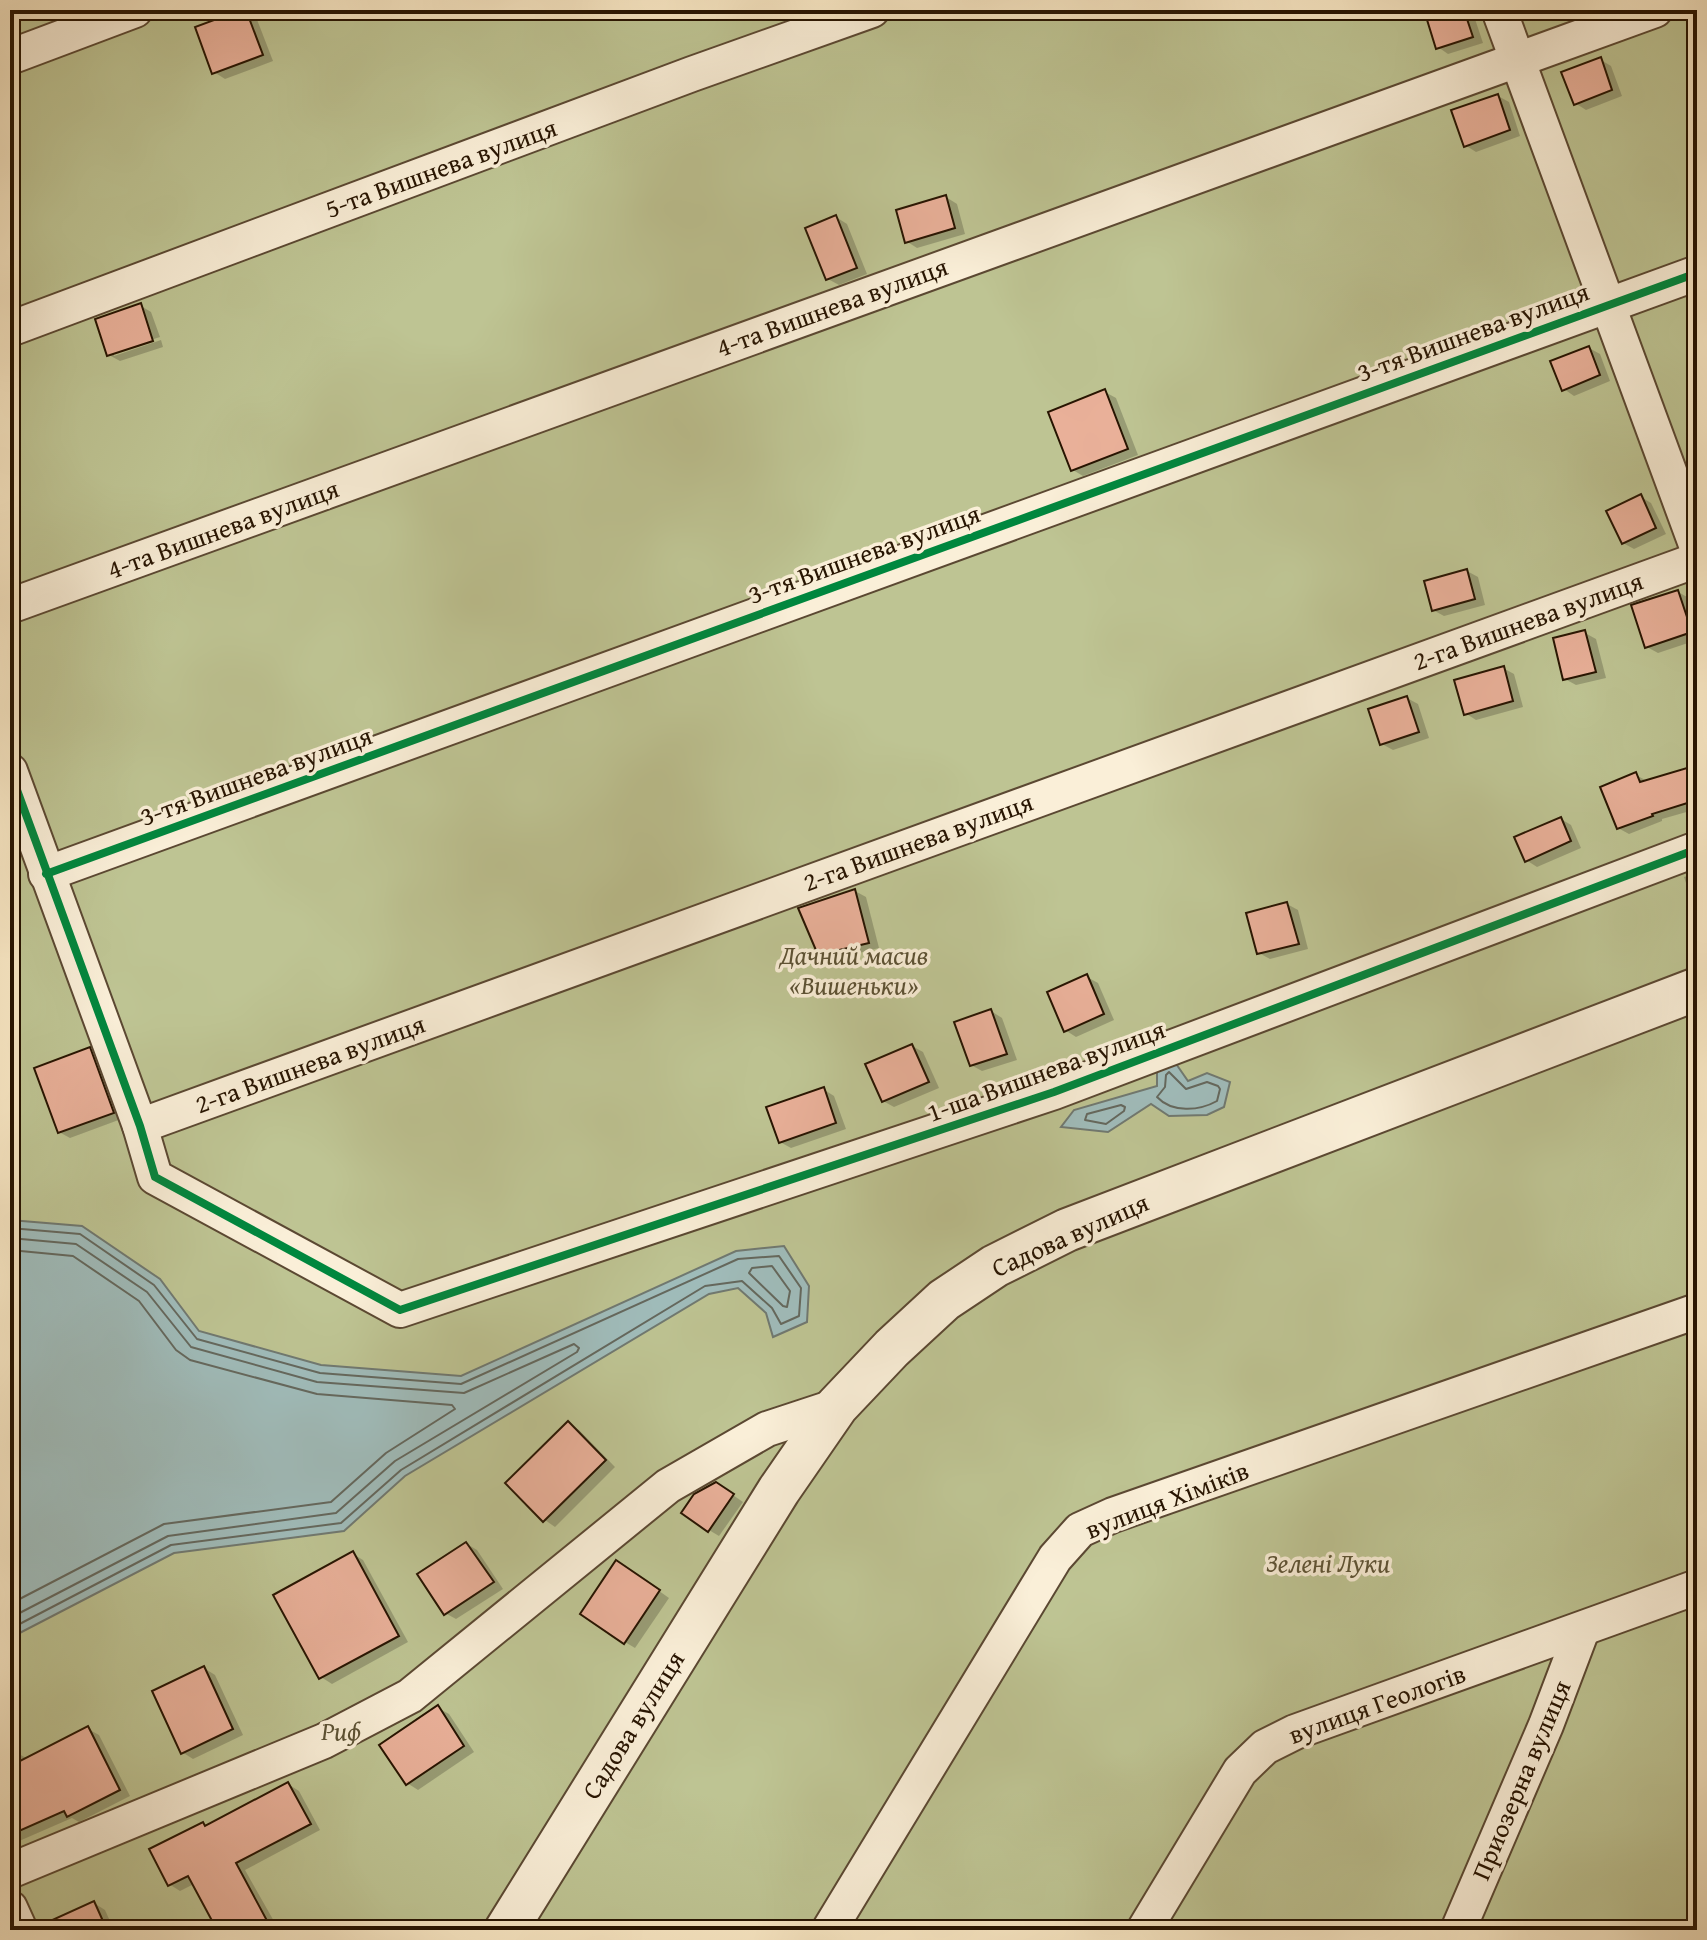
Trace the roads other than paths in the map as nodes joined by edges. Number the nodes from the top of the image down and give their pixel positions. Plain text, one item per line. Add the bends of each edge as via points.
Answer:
1 (135, 10) edge
2 (872, 10) edge
3 (1499, 10) edge
4 (1655, 10) edge
5 (10, 57) edge
6 (1517, 59) junction
7 (1697, 273) edge
8 (1607, 304) junction
9 (10, 329) edge
10 (1697, 547) edge
11 (1697, 560) edge
12 (10, 606) edge
13 (10, 771) edge
14 (1697, 849) edge
15 (46, 874) junction
16 (1697, 989) edge
17 (140, 1126) junction
18 (1697, 1311) edge
19 (837, 1406) junction
20 (1697, 1587) edge
21 (1582, 1630) junction
22 (10, 1871) edge
23 (10, 1908) edge
24 (20, 1930) edge
25 (506, 1930) edge
26 (829, 1930) edge
27 (1144, 1930) edge
28 (1458, 1930) edge

1 - 5 street
2 - 9 street, 5-та Вишнева вулиця
3 - 6 street
4 - 6 street, 4-та Вишнева вулиця
6 - 8 street
6 - 12 street, 4-та Вишнева вулиця
7 - 8 street, 3-тя Вишнева вулиця
8 - 10 street
8 - 15 street, 3-тя Вишнева вулиця
11 - 17 street, 2-га Вишнева вулиця
13 - 15 street
14 - 17 street, 1-ша Вишнева вулиця via 1054,1092 400,1310 155,1177
15 - 17 street
16 - 19 street, Садова вулиця via 1067,1230 995,1266 944,1300
18 - 26 street, вулиця Хіміків via 1080,1530 1055,1558
19 - 22 street via 767,1429 668,1486 410,1696 324,1741
19 - 25 street, Садова вулиця via 779,1490
20 - 21 street, вулиця Геологів
21 - 27 street, вулиця Геологів via 1265,1747 1240,1771
21 - 28 street, Приозерна вулиця
23 - 24 street

